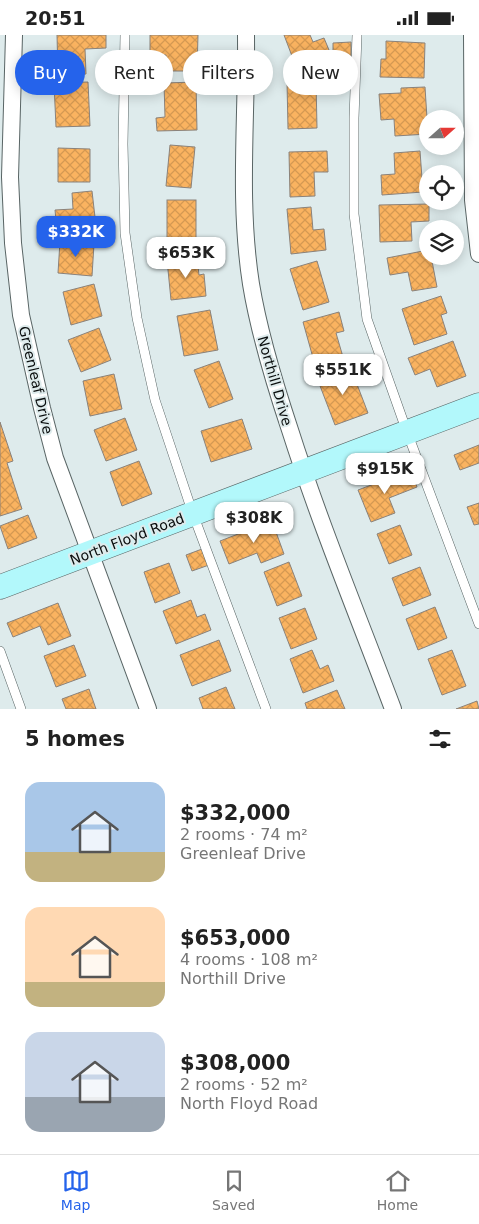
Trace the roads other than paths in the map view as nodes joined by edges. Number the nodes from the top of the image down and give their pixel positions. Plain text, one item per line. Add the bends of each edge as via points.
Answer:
1 (14, 35) edge
2 (125, 35) edge
3 (246, 35) edge
4 (357, 35) edge
5 (472, 35) edge
6 (479, 254) edge
7 (479, 405) edge
8 (407, 433) junction
9 (303, 472) junction
10 (193, 514) junction
11 (90, 553) junction
12 (0, 587) edge
13 (479, 624) edge
14 (0, 651) edge
15 (22, 709) edge
16 (148, 709) edge
17 (266, 709) edge
18 (393, 709) edge

1 - 11 street, Greenleaf Drive via 10,177 21,315 55,458
2 - 10 lane via 125,233 137,319 155,400
3 - 9 street, Northill Drive via 244,193 251,283 272,377
4 - 8 lane via 354,214 367,319
5 - 6 street via 473,200
7 - 8 street, North Floyd Road
8 - 9 street, North Floyd Road
8 - 13 lane
9 - 10 street, North Floyd Road
9 - 18 street, Northill Drive
10 - 11 street, North Floyd Road
10 - 17 lane
11 - 12 street, North Floyd Road
11 - 16 street, Greenleaf Drive
14 - 15 lane

